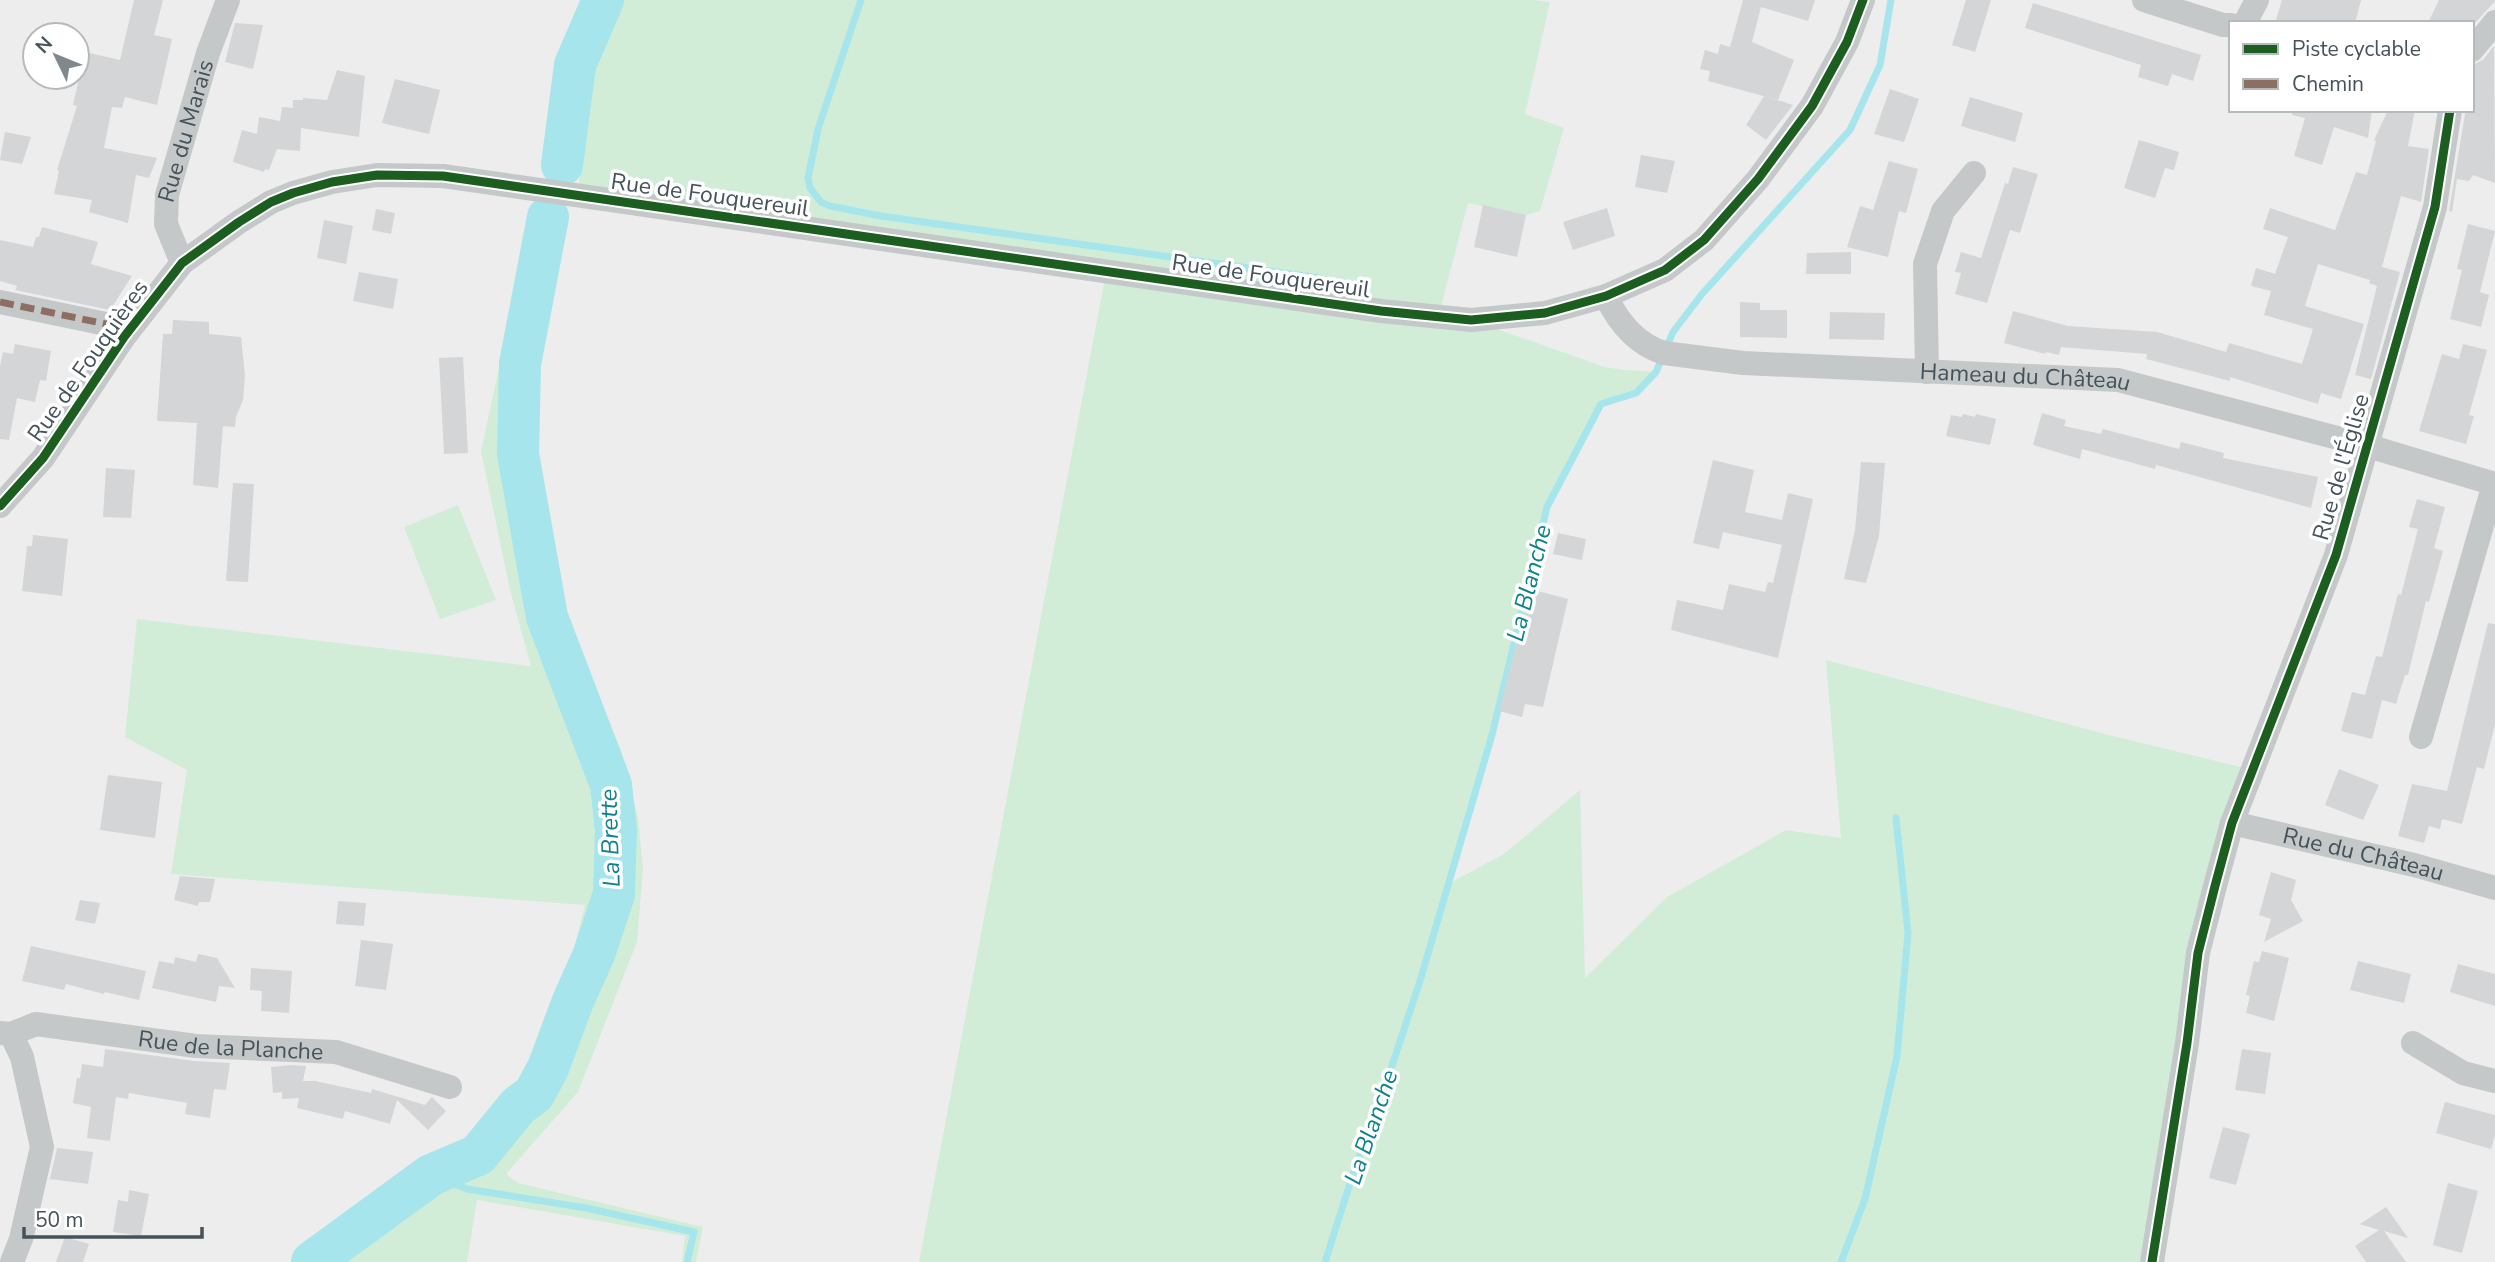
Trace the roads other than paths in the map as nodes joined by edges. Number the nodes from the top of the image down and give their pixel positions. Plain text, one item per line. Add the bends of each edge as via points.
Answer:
1 (228, 0) edge
2 (1863, 0) edge
3 (2144, 0) edge
4 (2257, 0) edge
5 (2246, 21) edge
6 (2495, 22) edge
7 (2229, 25) edge
8 (2474, 48) edge
9 (2450, 112) edge
10 (1975, 173) dead end
11 (530, 189) joint
12 (182, 263) junction
13 (1606, 296) junction
14 (0, 302) edge
15 (124, 337) junction
16 (1927, 372) junction
17 (2368, 446) junction
18 (2495, 484) edge
19 (0, 506) edge
20 (2421, 737) dead end
21 (2232, 823) junction
22 (2495, 888) edge
23 (5, 1033) edge
24 (2413, 1043) dead end
25 (2495, 1081) edge
26 (450, 1087) dead end
27 (12, 1262) edge
28 (2152, 1262) edge

1 - 12 street, Rue du Marais via 208,52 167,195 166,224
2 - 13 street, Rue de Fouquereuil via 1847,42 1812,106 1758,179 1704,240 1665,270
3 - 7 street
4 - 5 street
6 - 8 street
9 - 17 street, Rue de l'Église via 2435,207
10 - 16 street via 1942,211 1925,264
11 - 12 street, Rue de Fouquières via 443,176 377,174 331,182 271,202
11 - 13 street, Rue de Fouquereuil via 1438,318 1471,320 1545,313
12 - 15 street, Rue de Fouquières
13 - 16 street, Hameau du Château via 1620,324 1666,352 1743,363
14 - 15 street via 106,324
15 - 19 street, Rue de Fouquières via 43,458
16 - 17 street, Hameau du Château via 2118,380
17 - 18 street, Hameau du Château
17 - 21 street, Rue de l'Église via 2336,555
18 - 20 street
21 - 22 street, Rue du Château
21 - 28 street, Rue de l'Église via 2198,953
23 - 26 street, Rue de la Planche via 36,1024 196,1046 336,1052
23 - 27 street via 22,1057 42,1147
24 - 25 street via 2463,1073

